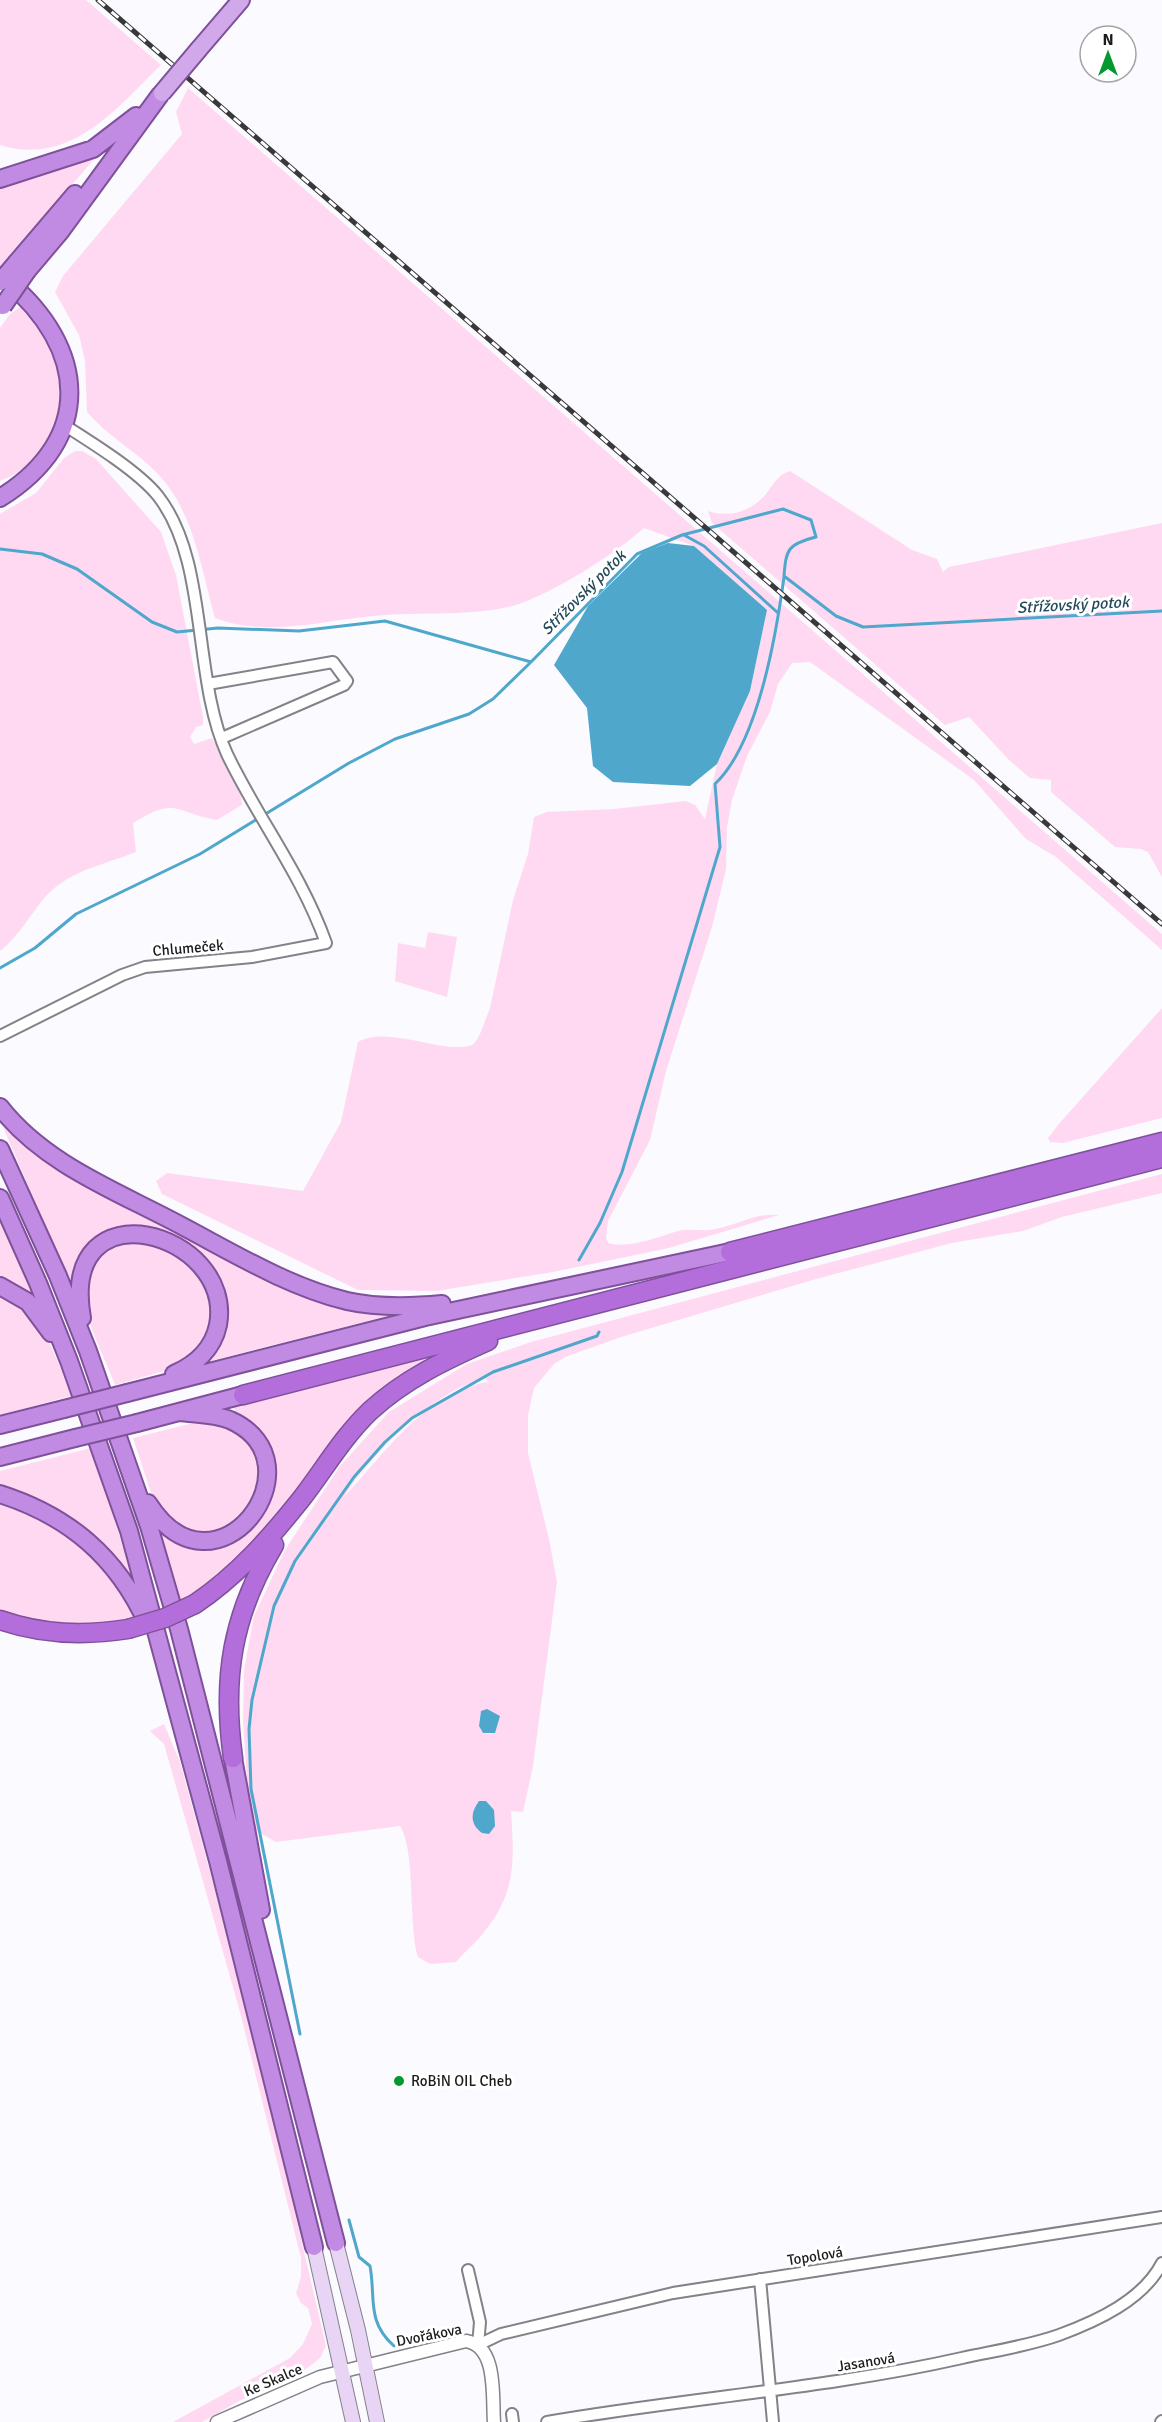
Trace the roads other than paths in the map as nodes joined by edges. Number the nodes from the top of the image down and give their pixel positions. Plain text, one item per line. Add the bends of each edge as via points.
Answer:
1 (241, 0) edge
2 (161, 94) junction
3 (0, 179) edge
4 (22, 267) junction
5 (0, 275) edge
6 (0, 282) edge
7 (1, 306) edge
8 (64, 425) junction
9 (38, 467) junction
10 (0, 490) edge
11 (0, 498) edge
12 (208, 684) junction
13 (222, 738) junction
14 (0, 1036) edge
15 (0, 1107) edge
16 (1162, 1142) edge
17 (0, 1149) edge
18 (1162, 1158) edge
19 (0, 1198) edge
20 (730, 1252) joint
21 (0, 1286) edge
22 (559, 1287) junction
23 (535, 1321) junction
24 (88, 1351) junction
25 (69, 1361) junction
26 (127, 1393) junction
27 (243, 1395) joint
28 (180, 1412) junction
29 (0, 1425) edge
30 (0, 1457) edge
31 (136, 1484) junction
32 (0, 1494) edge
33 (302, 1497) junction
34 (0, 1620) edge
35 (166, 1664) junction
36 (233, 1758) joint
37 (278, 2017) junction
38 (1162, 2217) edge
39 (336, 2243) joint
40 (314, 2247) joint
41 (1162, 2264) edge
42 (468, 2270) dead end
43 (760, 2279) junction
44 (478, 2345) junction
45 (366, 2364) junction
46 (342, 2370) junction
47 (770, 2390) junction
48 (221, 2421) edge
49 (353, 2422) edge
50 (377, 2422) edge
51 (495, 2422) edge
52 (547, 2422) edge
53 (773, 2422) edge

1 - 2 main road, bridge
2 - 3 highway via 93,149
2 - 4 highway via 60,232
4 - 6 highway, bridge
4 - 7 highway, bridge
5 - 8 highway via 38,310 62,349 69,391
8 - 9 highway via 54,448
8 - 12 street via 113,458 158,496 183,542
9 - 10 highway
9 - 11 highway
12 - 13 street
12 - 13 street via 333,662 347,681
13 - 14 street, Chlumeček via 300,881 326,943 252,957 145,967
15 - 22 highway via 27,1137 83,1174 262,1267 327,1295 368,1305 428,1306
16 - 20 highway
17 - 24 highway
18 - 23 highway
19 - 25 highway
20 - 22 highway
21 - 25 highway via 28,1302
22 - 26 highway
23 - 27 highway
23 - 33 highway via 443,1361 394,1391 352,1431
24 - 26 highway via 78,1299 79,1280 83,1266 100,1245 122,1235 151,1236 177,1246 198,1264 211,1283 218,1305 218,1324 211,1344 203,1356 181,1371
24 - 31 highway
25 - 35 highway via 129,1531
26 - 29 highway, bridge
27 - 28 highway
28 - 30 highway, bridge
28 - 31 highway via 231,1421 252,1437 260,1448 266,1470 267,1483 260,1505 245,1525 228,1535 196,1541 179,1536 162,1523
31 - 37 highway via 179,1629
32 - 35 highway via 63,1521 104,1554 132,1594
33 - 34 highway, bridge via 243,1567 195,1604 165,1618 128,1629 73,1635
33 - 36 highway via 257,1573 235,1636 228,1689
35 - 40 highway
36 - 37 highway via 270,1951
37 - 39 highway
38 - 43 street, Topolová
39 - 45 main road
40 - 46 main road
41 - 47 street, Jasanová via 1152,2280 1134,2296 1084,2325 1050,2338 889,2374
42 - 44 street via 480,2322
43 - 44 street, Topolová via 645,2299 501,2334
43 - 47 street
44 - 45 street, Dvořákova via 458,2342
44 - 51 street, Dvořákova via 489,2362
45 - 46 street, Dvořákova
45 - 50 main road
46 - 48 street, Ke Skalce
46 - 49 main road
47 - 52 street, Jasanová
47 - 53 street

